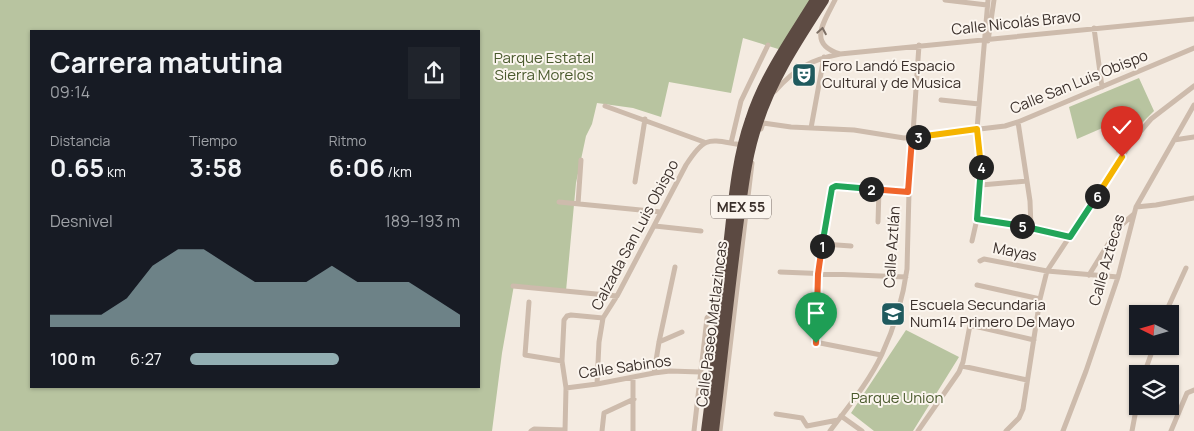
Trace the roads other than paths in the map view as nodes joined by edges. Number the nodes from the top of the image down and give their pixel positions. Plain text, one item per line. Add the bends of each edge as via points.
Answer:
1 (815, 0) edge
2 (824, 0) edge
3 (835, 0) edge
4 (945, 0) edge
5 (994, 0) edge
6 (988, 3) edge
7 (1194, 19) edge
8 (1094, 28) junction
9 (986, 39) junction
10 (768, 45) dead end
11 (920, 45) junction
12 (1194, 48) edge
13 (840, 54) junction
14 (824, 57) junction
15 (1194, 86) edge
16 (1102, 87) junction
17 (767, 98) junction
18 (941, 100) dead end
19 (979, 104) junction
20 (1194, 105) edge
21 (606, 106) dead end
22 (645, 119) junction
23 (1018, 122) junction
24 (811, 128) junction
25 (977, 129) junction
26 (1194, 137) edge
27 (912, 138) junction
28 (1174, 140) junction
29 (704, 142) junction
30 (731, 143) junction
31 (742, 145) junction
32 (581, 160) dead end
33 (1027, 181) junction
34 (635, 182) dead end
35 (981, 185) junction
36 (879, 190) junction
37 (908, 192) junction
38 (1194, 198) edge
39 (560, 202) dead end
40 (578, 204) junction
41 (1136, 207) junction
42 (661, 212) junction
43 (743, 214) junction
44 (1134, 214) junction
45 (767, 217) dead end
46 (977, 219) junction
47 (878, 222) dead end
48 (655, 226) junction
49 (1031, 228) junction
50 (701, 231) dead end
51 (1070, 237) junction
52 (972, 241) dead end
53 (823, 244) junction
54 (851, 246) dead end
55 (980, 261) dead end
56 (675, 267) dead end
57 (1186, 268) dead end
58 (1047, 271) junction
59 (780, 272) dead end
60 (818, 274) junction
61 (1088, 275) junction
62 (906, 277) junction
63 (1118, 277) junction
64 (977, 285) dead end
65 (513, 286) dead end
66 (617, 296) junction
67 (1040, 299) junction
68 (529, 302) dead end
69 (1168, 305) edge
70 (721, 307) junction
71 (604, 318) junction
72 (682, 332) dead end
73 (1034, 340) junction
74 (659, 342) junction
75 (881, 355) junction
76 (562, 361) junction
77 (962, 366) junction
78 (700, 372) junction
79 (654, 373) junction
80 (633, 378) junction
81 (1027, 380) junction
82 (597, 384) junction
83 (566, 388) junction
84 (1194, 390) edge
85 (634, 399) junction
86 (776, 414) dead end
87 (1135, 415) edge
88 (708, 418) junction
89 (840, 418) junction
90 (694, 429) edge
91 (531, 431) edge
92 (565, 431) edge
93 (602, 431) edge
94 (632, 431) edge
95 (706, 431) edge
96 (714, 431) edge
97 (720, 431) edge
98 (830, 431) edge
99 (862, 431) edge
100 (918, 431) edge
101 (1006, 431) edge
102 (1063, 431) edge
103 (1132, 431) edge
104 (1171, 431) edge

1 - 31 highway, Calle Paseo Matlazincas / MEX 55 via 762,90
2 - 17 highway, Calle Paseo Matlazincas / MEX 55
13 -> 3 street via 827,49 821,40 824,23
4 - 6 street
5 - 9 street
6 - 9 street
7 - 8 street, Calle Nicolás Bravo
8 - 9 street, Calle Nicolás Bravo
8 - 16 street
9 - 11 street, Calle Nicolás Bravo
9 - 19 street
10 - 30 street via 742,101
11 - 13 street, Calle Nicolás Bravo
11 - 27 street, Calle Aztlán
12 - 16 street, Calle San Luis Obispo
13 - 14 street, Calle Nicolás Bravo
14 - 17 street, Calle Nicolás Bravo via 795,70
14 - 24 street
15 - 51 street via 1142,129
16 - 23 street, Calle San Luis Obispo
17 - 43 highway, Calle Paseo Matlazincas / MEX 55 via 750,152
18 - 19 street
19 - 25 street
20 - 28 street, Calle Aztecas
21 - 22 street
22 - 29 street
22 - 34 street
23 - 25 street, Calle San Luis Obispo
23 - 33 street
24 - 27 street, Calle San Luis Obispo
24 - 43 street, Calle San Luis Obispo via 762,123
25 - 27 street, Calle San Luis Obispo
25 - 35 street
26 - 28 street
27 - 37 street, Calle Aztlán
28 - 41 street, Calle Aztecas
29 - 30 street
29 - 42 street, Calzada San Luis Obispo via 686,165
30 - 31 street
31 - 70 highway, Calle Paseo Matlazincas / MEX 55
32 - 40 street
33 - 35 street
33 - 49 street
35 - 46 street
36 - 37 street
36 - 47 street
36 - 53 street via 832,188
37 - 62 street, Calle Aztlán
38 - 41 street
39 - 40 street
40 - 42 street
41 - 44 street, Calle Aztecas
42 - 48 street, Calzada San Luis Obispo
43 - 45 street
43 - 96 highway, Calle Paseo Matlazincas / MEX 55
43 - 97 street
44 - 61 street via 1118,228
44 - 63 street, Calle Aztecas
46 - 49 street
46 - 52 street
48 - 50 street
48 - 66 street, Calzada San Luis Obispo
49 - 51 street
51 - 58 street
53 - 54 street
53 - 60 street
55 - 58 street, Mayas via 984,259
56 - 74 street
57 - 69 street
58 - 61 street, Mayas
58 - 67 street
59 - 60 street
60 - 62 street
60 - 75 street via 815,341
61 - 63 street, Mayas
62 - 75 street, Calle Aztlán
63 - 102 street, Calle Aztecas
64 - 67 street
65 - 66 street
66 - 71 street, Calzada San Luis Obispo
67 - 73 street
68 - 76 street via 525,355
70 - 78 street via 707,318
70 - 88 highway, Calle Paseo Matlazincas / MEX 55
71 - 76 street via 565,317
71 - 82 street, Calzada San Luis Obispo
72 - 74 street
73 - 77 street via 970,325
73 - 81 street
74 - 79 street
75 - 89 street, Calle Aztlán
76 - 83 street
77 - 81 street
77 - 100 street
78 - 79 street, Calle Sabinos
78 - 90 street
79 - 80 street, Calle Sabinos
80 - 82 street, Calle Sabinos
80 - 85 street
81 - 101 street via 1021,414
82 - 83 street, Calle Sabinos
83 - 92 street, Calle Sabinos
84 - 104 street via 1186,393
85 - 93 street via 604,413
85 - 94 street
86 - 89 street via 802,418 807,426
87 - 103 street
88 - 90 street
88 - 95 highway, Calle Paseo Matlazincas / MEX 55
89 - 98 street, Calle Aztlán
89 - 99 street
91 - 92 street

